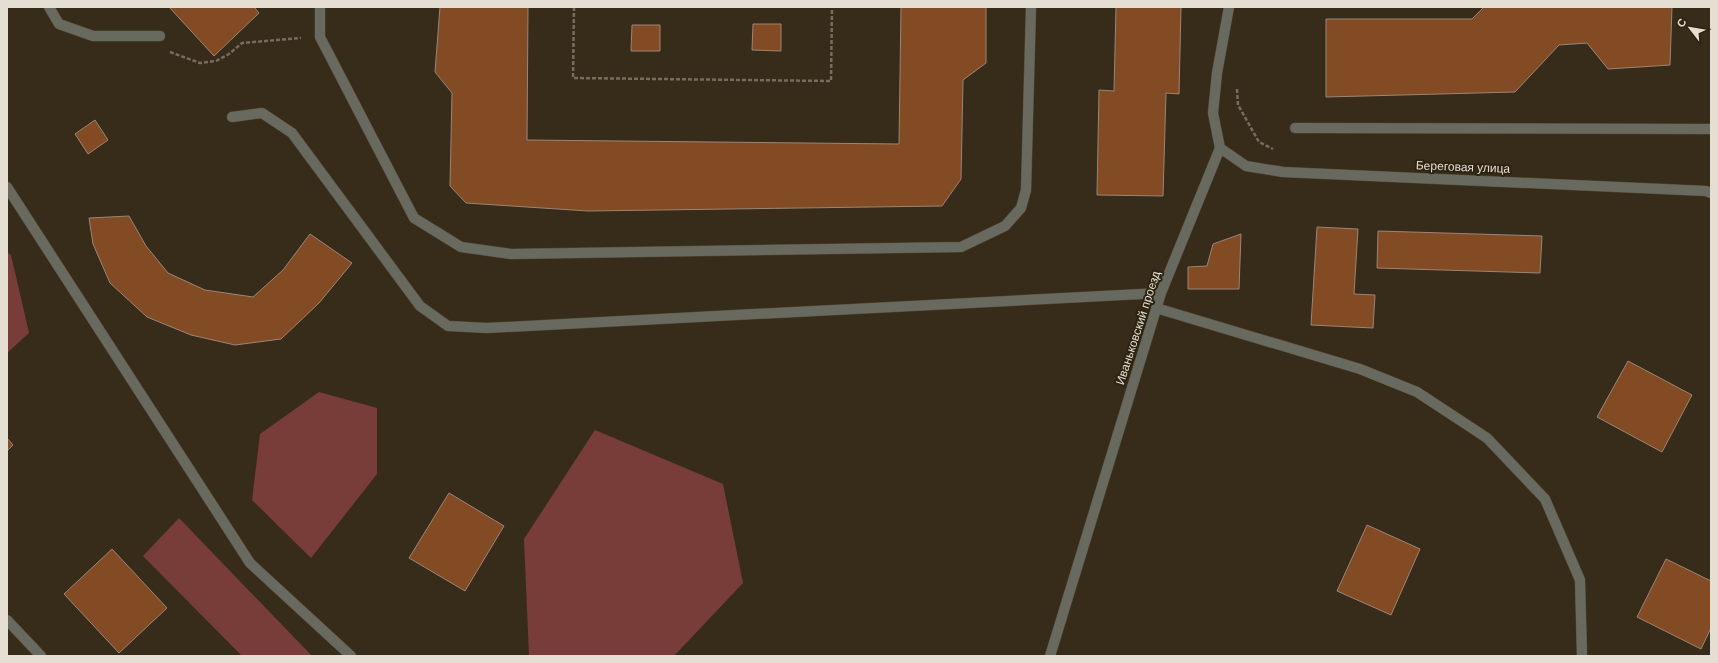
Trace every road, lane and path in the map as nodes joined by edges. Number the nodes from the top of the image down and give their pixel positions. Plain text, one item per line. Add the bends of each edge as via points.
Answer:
1 (49, 7) edge
2 (320, 7) edge
3 (574, 7) edge
4 (832, 7) edge
5 (1031, 7) edge
6 (1229, 7) edge
7 (160, 36) joint
8 (320, 37) junction
9 (232, 117) dead end
10 (1295, 128) dead end
11 (1711, 129) edge
12 (1220, 148) junction
13 (7, 187) edge
14 (1711, 193) edge
15 (1161, 293) junction
16 (1156, 308) junction
17 (7, 620) edge
18 (41, 656) edge
19 (351, 656) edge
20 (1050, 656) edge
21 (1582, 656) edge

1 - 7 street via 59,24 94,36
2 - 8 street
3 - 4 path via 573,78 831,81
5 - 8 street via 1026,190 1021,208 1005,226 961,247 511,254 461,247 414,218
6 - 12 street via 1216,73 1214,113
7 - 8 path via 170,52 200,63 216,61 242,43
9 - 15 street via 262,113 292,133 420,306 448,326 487,328
10 - 11 street
12 - 14 street, Береговая улица via 1246,166 1283,172 1706,190
12 - 15 street, Иваньковский проезд
13 - 19 street via 250,563
15 - 16 street, Иваньковский проезд
16 - 20 street, Иваньковский проезд
16 - 21 street via 1360,369 1416,392 1487,438 1545,499 1580,580
17 - 18 street

